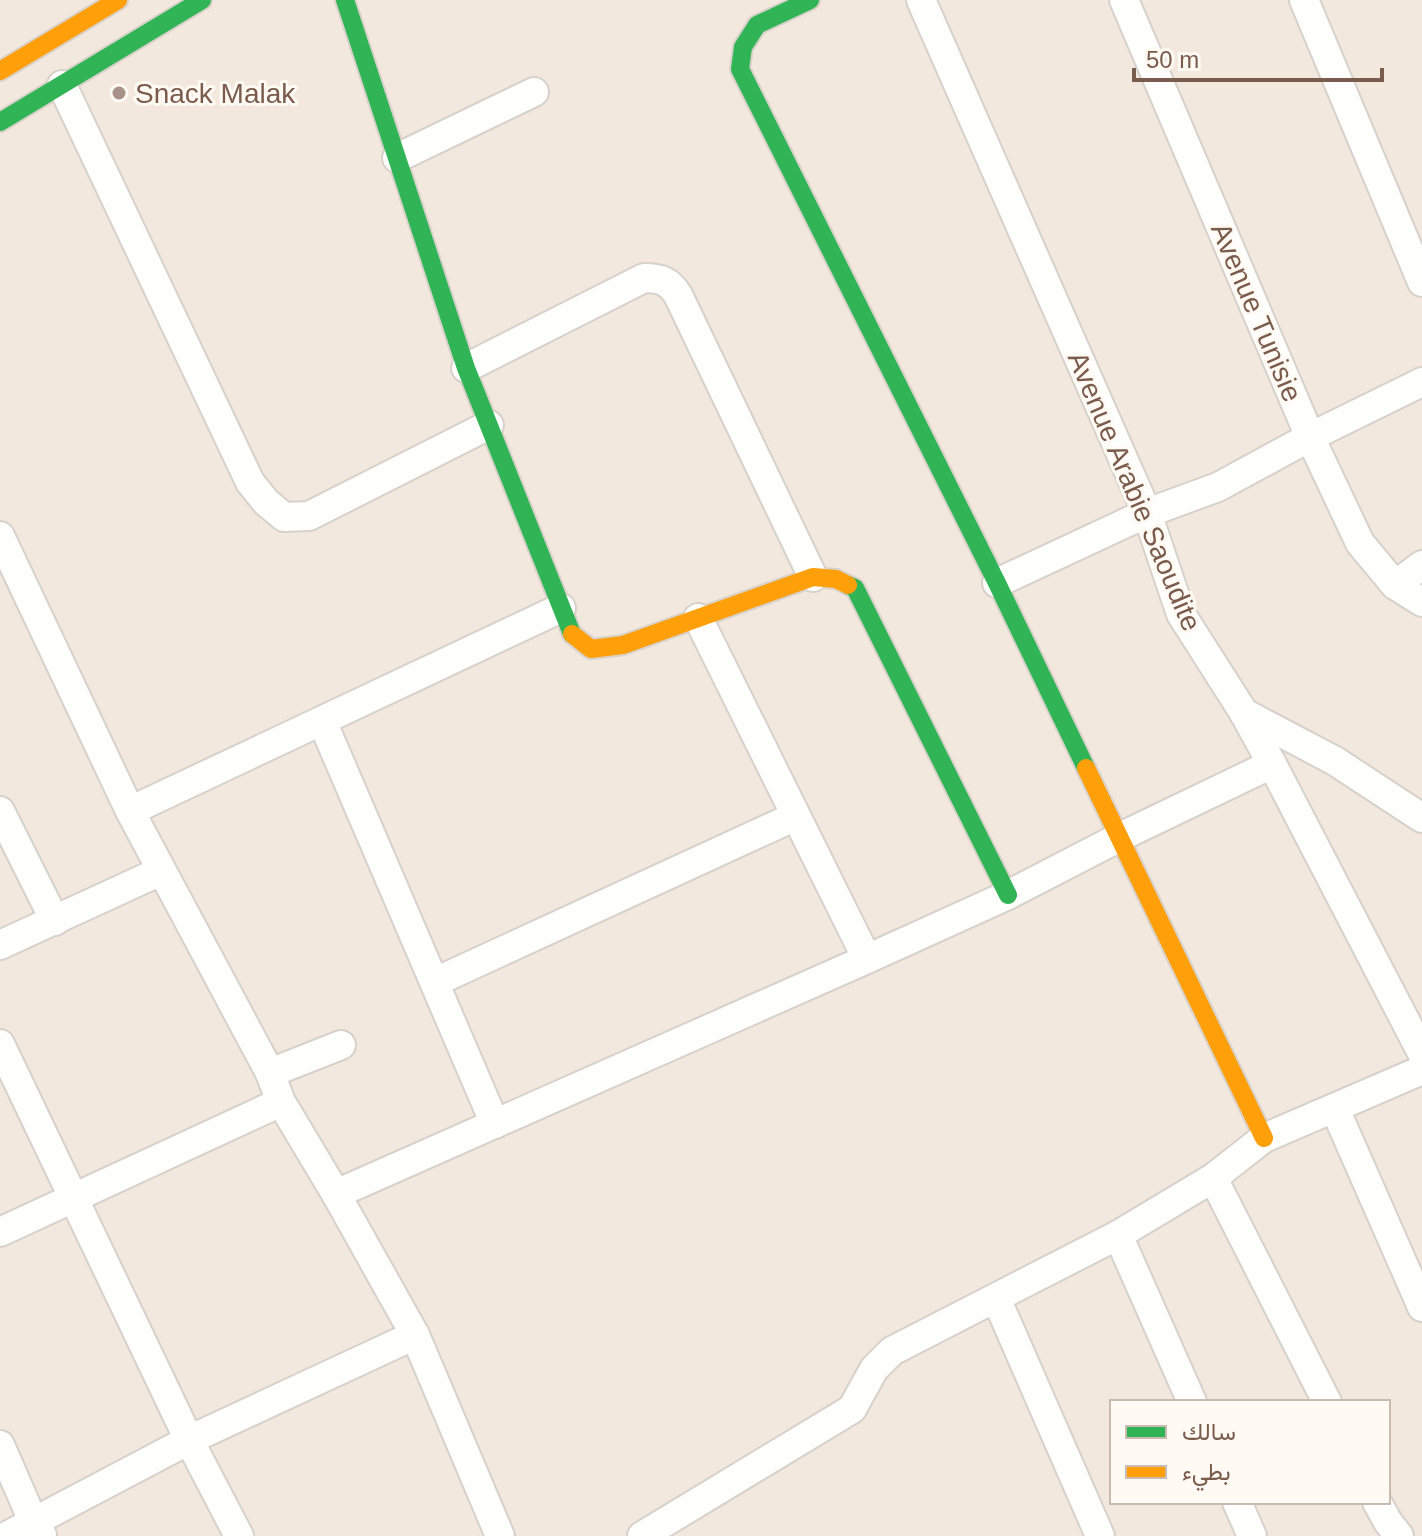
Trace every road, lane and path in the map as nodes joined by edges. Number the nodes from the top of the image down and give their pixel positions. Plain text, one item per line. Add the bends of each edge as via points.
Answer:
1 (118, 0) edge
2 (202, 0) edge
3 (345, 0) edge
4 (810, 0) edge
5 (921, 0) edge
6 (1124, 0) edge
7 (1304, 0) edge
8 (0, 71) edge
9 (62, 85) junction
10 (534, 92) dead end
11 (0, 122) edge
12 (397, 158) junction
13 (1422, 282) edge
14 (466, 368) junction
15 (1422, 382) edge
16 (489, 425) junction
17 (1310, 437) junction
18 (1147, 513) junction
19 (0, 536) edge
20 (1422, 565) edge
21 (813, 577) junction
22 (997, 583) junction
23 (1395, 585) junction
24 (1422, 602) edge
25 (561, 608) junction
26 (698, 618) junction
27 (1244, 713) junction
28 (322, 721) junction
29 (1272, 764) junction
30 (0, 811) edge
31 (130, 811) junction
32 (796, 816) junction
33 (1422, 818) edge
34 (1120, 837) junction
35 (161, 871) junction
36 (1008, 895) junction
37 (55, 921) junction
38 (0, 945) edge
39 (867, 959) junction
40 (435, 982) junction
41 (0, 1044) edge
42 (341, 1045) dead end
43 (1422, 1053) edge
44 (1422, 1070) edge
45 (270, 1073) junction
46 (281, 1102) junction
47 (1335, 1109) junction
48 (495, 1124) junction
49 (1264, 1138) junction
50 (1213, 1178) junction
51 (336, 1194) junction
52 (73, 1199) junction
53 (0, 1232) edge
54 (1118, 1235) junction
55 (996, 1298) junction
56 (1422, 1307) edge
57 (415, 1335) junction
58 (1191, 1400) edge
59 (1326, 1400) edge
60 (189, 1440) junction
61 (0, 1445) edge
62 (1238, 1504) edge
63 (1378, 1504) edge
64 (38, 1528) edge
65 (7, 1536) edge
66 (239, 1536) edge
67 (500, 1536) edge
68 (642, 1536) edge
69 (1100, 1536) edge
70 (1252, 1536) edge
71 (1399, 1536) edge

1 - 8 street
2 - 9 street
3 - 12 street
4 - 22 street via 757,25 743,47 740,69
5 - 18 street, Avenue Arabie Saoudite
6 - 17 street, Avenue Tunisie
7 - 13 street
9 - 11 street
9 - 16 street via 250,482 284,517 309,516
10 - 12 street
12 - 14 street
14 - 16 street
14 - 21 street via 644,278 670,282
15 - 17 street
16 - 25 street
17 - 18 street via 1218,487
17 - 23 street, Avenue Tunisie via 1360,543
18 - 22 street
18 - 27 street, Avenue Arabie Saoudite via 1181,614
19 - 31 street
20 - 23 street
21 - 26 street
21 - 36 street via 855,588
22 - 34 street
23 - 24 street, Avenue Tunisie
25 - 26 street via 571,633 591,649 623,645
25 - 28 street
26 - 32 street
27 - 29 street, Avenue Arabie Saoudite
27 - 33 street via 1335,761
28 - 31 street
28 - 40 street
29 - 34 street
29 - 43 street, Avenue Arabie Saoudite
30 - 37 street
31 - 35 street
32 - 39 street
32 - 40 street
34 - 36 street
34 - 49 street
35 - 37 street
35 - 45 street
36 - 39 street
37 - 38 street
39 - 48 street
40 - 48 street
41 - 52 street
42 - 45 street
44 - 47 street
45 - 46 street
46 - 51 street
46 - 52 street
47 - 49 street
47 - 56 street
48 - 51 street
49 - 50 street
50 - 54 street
50 - 59 street
51 - 57 street
52 - 53 street
52 - 60 street
54 - 55 street
54 - 58 street
55 - 68 street via 892,1351 874,1369 852,1409
55 - 69 street
57 - 60 street
57 - 67 street
60 - 64 street
60 - 66 street
61 - 64 street
62 - 70 street
63 - 71 street
64 - 65 street

